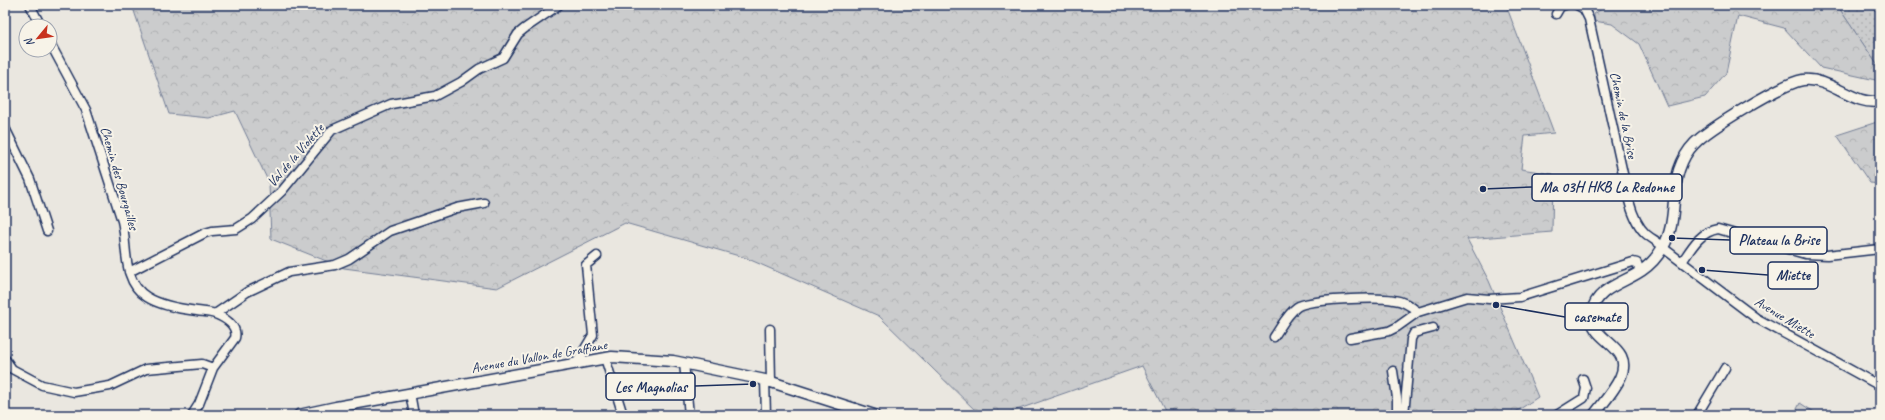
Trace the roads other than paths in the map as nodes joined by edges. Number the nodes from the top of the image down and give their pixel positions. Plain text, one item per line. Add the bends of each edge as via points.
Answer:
1 (30, 5) edge
2 (559, 5) edge
3 (1565, 5) edge
4 (1577, 5) edge
5 (1556, 14) dead end
6 (37, 18) edge
7 (58, 58) edge
8 (1880, 100) edge
9 (5, 128) edge
10 (484, 203) dead end
11 (48, 231) dead end
12 (1664, 247) junction
13 (1880, 249) edge
14 (597, 256) dead end
15 (1682, 262) junction
16 (129, 272) junction
17 (1640, 272) junction
18 (1418, 312) junction
19 (214, 314) junction
20 (1433, 328) dead end
21 (770, 329) dead end
22 (1274, 337) dead end
23 (1350, 338) dead end
24 (605, 358) junction
25 (5, 359) edge
26 (577, 362) junction
27 (684, 363) junction
28 (213, 368) junction
29 (1725, 368) dead end
30 (1393, 371) dead end
31 (1582, 379) dead end
32 (768, 382) junction
33 (1880, 386) edge
34 (410, 393) junction
35 (192, 415) edge
36 (300, 415) edge
37 (414, 415) edge
38 (623, 415) edge
39 (689, 415) edge
40 (766, 415) edge
41 (874, 415) edge
42 (1397, 415) edge
43 (1404, 415) edge
44 (1557, 415) edge
45 (1594, 415) edge
46 (1697, 415) edge

1 - 6 street
2 - 16 street, Val de la Violette via 524,28 503,58 479,69 442,93 391,104 332,130 282,191 245,224 229,231 212,230
3 - 5 street via 1560,7
4 - 12 street, Chemin de la Brise via 1584,9 1589,18 1630,207 1641,229
7 - 16 street, Chemin des Bourgailles via 86,110 122,221 125,233 124,251
8 - 12 street via 1869,101 1823,83 1802,80 1787,85 1707,134 1690,149 1680,170 1670,229
9 - 11 street via 30,179
10 - 19 street via 457,208 390,231 349,259 335,265 288,272 247,292
12 - 15 street, Avenue Miette
12 - 17 street
13 - 15 street via 1827,255 1805,254 1718,229 1711,230 1699,239
14 - 26 street via 586,265 593,335
15 - 33 street, Avenue Miette via 1756,318
16 - 19 street, Chemin des Bourgailles via 140,292 153,300
17 - 18 street via 1637,263 1633,262 1520,297 1467,297
17 - 45 street via 1613,285 1598,300 1592,311 1595,329 1620,352 1623,370 1612,391
18 - 22 street via 1407,304 1394,300 1316,301 1291,312
18 - 23 street via 1389,331
19 - 28 street, Chemin des Bourgailles via 231,324 236,333
20 - 43 street via 1419,330 1410,339
21 - 32 street
24 - 26 street, Avenue du Vallon de Graffiane
24 - 27 street, Avenue du Vallon de Graffiane
24 - 38 street
25 - 28 street via 12,369 36,382 74,392 110,386 146,369 202,364
26 - 34 street, Avenue du Vallon de Graffiane
27 - 32 street, Avenue du Vallon de Graffiane
27 - 39 street
28 - 35 street, Chemin des Bourgailles
29 - 46 street
30 - 42 street
31 - 44 street via 1586,388 1584,398
32 - 40 street
32 - 41 street, Avenue du Vallon de Graffiane
34 - 36 street, Avenue du Vallon de Graffiane
34 - 37 street

